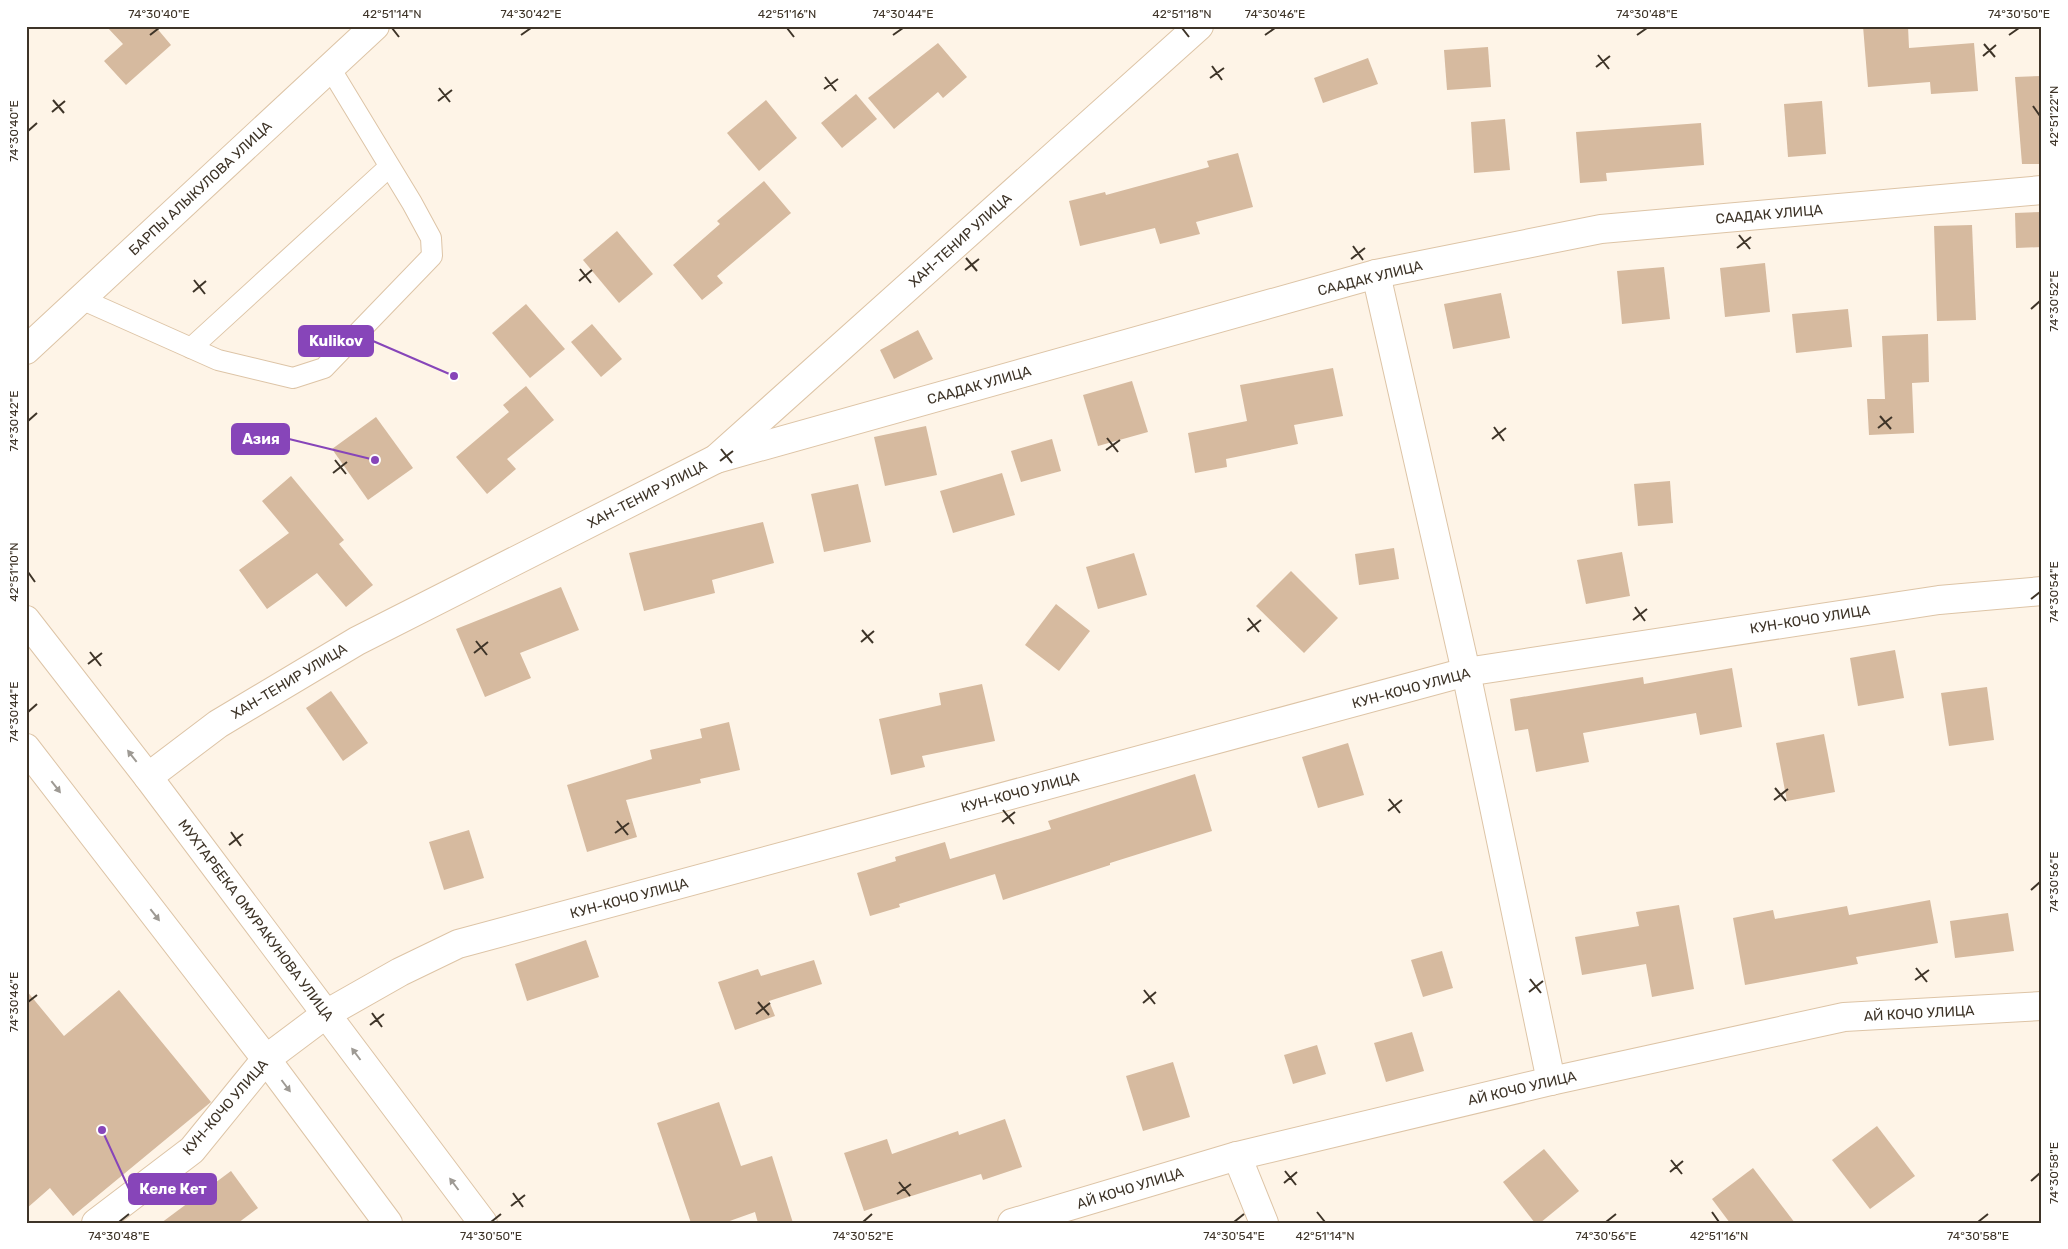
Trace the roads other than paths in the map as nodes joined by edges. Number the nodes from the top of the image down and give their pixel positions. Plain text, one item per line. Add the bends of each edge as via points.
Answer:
1 (375, 26) edge
2 (1199, 26) edge
3 (330, 68) junction
4 (389, 167) junction
5 (2042, 190) edge
6 (1376, 274) junction
7 (81, 299) junction
8 (191, 348) junction
9 (26, 350) edge
10 (716, 459) junction
11 (2042, 591) edge
12 (26, 620) edge
13 (1466, 672) junction
14 (26, 748) edge
15 (148, 777) junction
16 (2042, 1006) edge
17 (326, 1014) junction
18 (266, 1059) junction
19 (1552, 1080) junction
20 (1236, 1156) junction
21 (96, 1223) edge
22 (388, 1223) edge
23 (483, 1223) edge
24 (1012, 1223) edge
25 (1264, 1223) edge

1 - 3 street, БАРПЫ АЛЫКУЛОВА УЛИЦА
2 - 10 street, ХАН-ТЕНИР УЛИЦА
3 - 4 lane
3 - 7 street, БАРПЫ АЛЫКУЛОВА УЛИЦА
4 - 8 lane
4 - 8 lane via 431,238 432,256 324,368 293,378 218,360
5 - 6 street, СААДАК УЛИЦА via 1601,229
6 - 10 street, СААДАК УЛИЦА
6 - 13 street
7 - 8 lane
7 - 9 street, БАРПЫ АЛЫКУЛОВА УЛИЦА
10 - 15 street, ХАН-ТЕНИР УЛИЦА via 357,640 218,724
11 - 13 street, КУН-КОЧО УЛИЦА via 1939,600
15 -> 12 street, МУХТАРБЕКА ОМУРАКУНОВА УЛИЦА
13 - 17 street, КУН-КОЧО УЛИЦА via 458,944
13 - 19 street
14 -> 18 street
15 - 17 street, МУХТАРБЕКА ОМУРАКУНОВА УЛИЦА
16 - 19 street, АЙ КОЧО УЛИЦА via 1844,1017
17 - 18 street, КУН-КОЧО УЛИЦА
23 -> 17 street, МУХТАРБЕКА ОМУРАКУНОВА УЛИЦА
18 - 21 street, КУН-КОЧО УЛИЦА via 192,1150
18 -> 22 street
19 - 20 street, АЙ КОЧО УЛИЦА
20 - 24 street, АЙ КОЧО УЛИЦА
20 - 25 street

